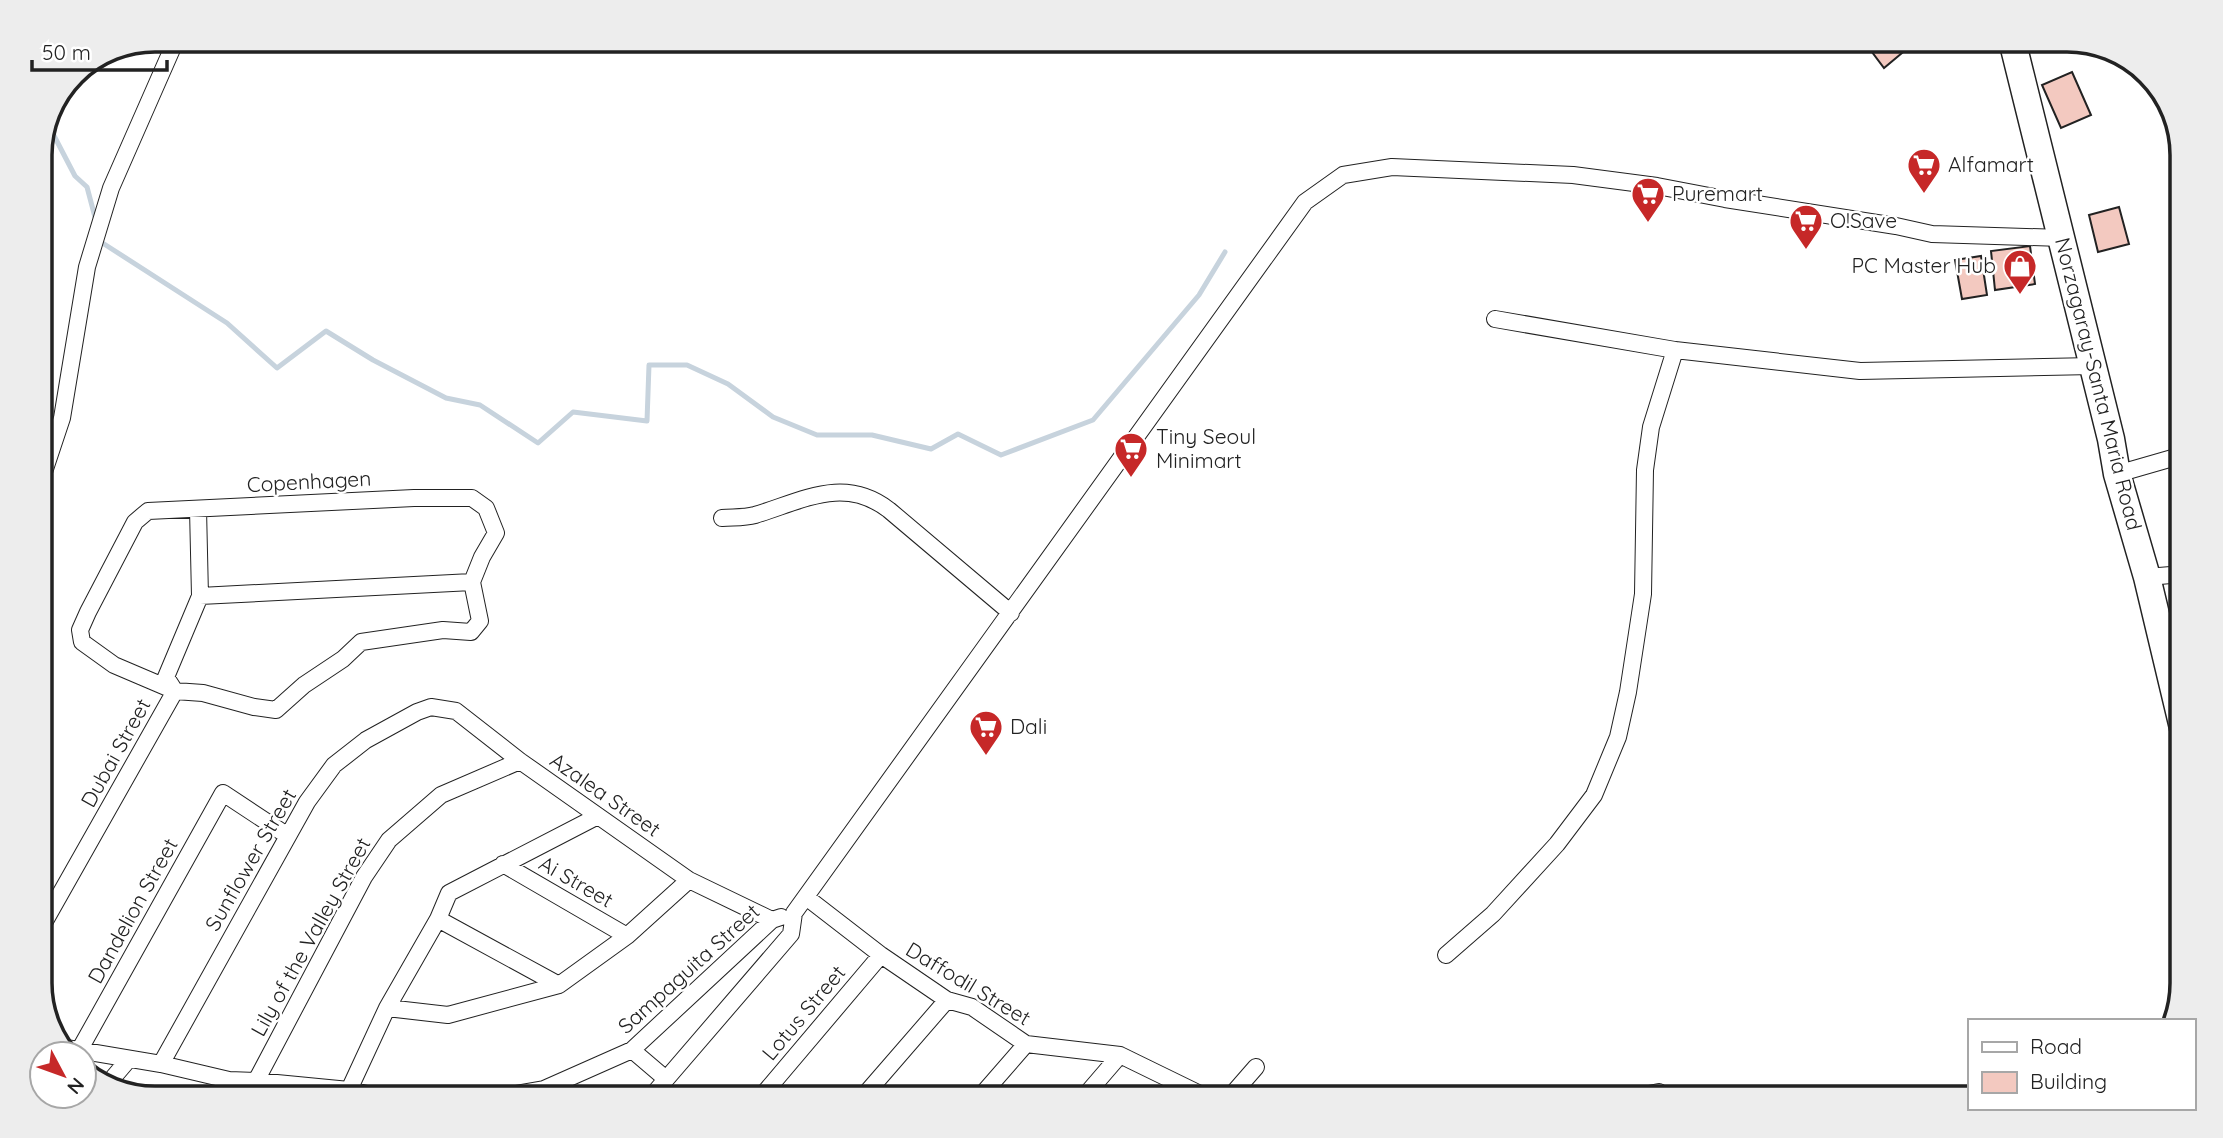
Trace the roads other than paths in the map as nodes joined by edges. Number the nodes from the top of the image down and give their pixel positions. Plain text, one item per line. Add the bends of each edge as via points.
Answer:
1 (171, 52) edge
2 (2015, 52) edge
3 (2062, 238) junction
4 (1495, 319) dead end
5 (1675, 350) junction
6 (2093, 366) junction
7 (53, 445) edge
8 (2170, 459) edge
9 (2118, 474) junction
10 (198, 509) junction
11 (722, 518) dead end
12 (2170, 575) edge
13 (2147, 577) junction
14 (472, 582) junction
15 (200, 596) junction
16 (1011, 614) junction
17 (2170, 673) edge
18 (175, 691) junction
19 (417, 712) joint
20 (520, 761) junction
21 (598, 816) junction
22 (288, 836) junction
23 (503, 864) junction
24 (689, 880) junction
25 (806, 897) junction
26 (53, 904) edge
27 (794, 913) junction
28 (438, 919) junction
29 (772, 920) junction
30 (628, 936) junction
31 (881, 955) junction
32 (1446, 955) dead end
33 (559, 985) junction
34 (947, 1000) junction
35 (387, 1008) junction
36 (85, 1040) edge
37 (1026, 1044) junction
38 (632, 1050) junction
39 (98, 1053) edge
40 (1120, 1055) junction
41 (129, 1059) junction
42 (161, 1064) junction
43 (1256, 1067) dead end
44 (114, 1077) edge
45 (666, 1079) junction
46 (229, 1080) junction
47 (256, 1081) junction
48 (224, 1086) edge
49 (285, 1086) edge
50 (351, 1086) edge
51 (557, 1086) edge
52 (660, 1086) edge
53 (770, 1086) edge
54 (872, 1086) edge
55 (989, 1086) edge
56 (1093, 1086) edge
57 (1184, 1086) edge
58 (1239, 1086) edge

1 - 7 street via 111,188 87,267 62,418
2 - 3 main road, Norzagaray-Santa Maria Road
3 - 6 main road, Norzagaray-Santa Maria Road
3 - 16 street via 1932,234 1573,175 1392,167 1343,175 1305,202
4 - 5 street
5 - 6 street via 1860,372
5 - 32 street via 1651,427 1645,470 1643,594 1618,737 1594,795 1557,844 1493,914
6 - 9 main road, Norzagaray-Santa Maria Road
8 - 9 street
9 - 13 main road, Norzagaray-Santa Maria Road
10 - 14 street, Copenhagen via 472,498 485,508 496,533
10 - 15 street, Dubai Street
10 - 18 street, Copenhagen via 148,511 135,522 80,630 82,642 114,664
11 - 16 street via 752,516 835,492 860,494 889,510
12 - 13 street
13 - 17 main road, Norzagaray-Santa Maria Road
14 - 15 street
14 - 18 street via 480,621 471,632 443,629 361,642 276,710
15 - 18 street, Dubai Street via 166,677
16 - 25 street
18 - 26 street, Dubai Street
19 - 20 street, Azalea Street via 431,707 456,711
19 - 22 street, Sunflower Street via 366,740 334,765
20 - 21 street, Azalea Street
20 - 47 street, Lily of the Valley Street via 441,795 389,840
21 - 23 street
21 - 24 street, Azalea Street
22 - 36 street, Dandelion Street via 223,793
22 - 42 street, Sunflower Street
23 - 28 street via 449,893
23 - 30 street, Ai Street
24 - 29 street, Azalea Street
24 - 30 street
25 - 27 street
25 - 31 street, Daffodil Street
27 - 29 street, Sampaguita Street
27 - 45 street via 791,934
28 - 33 street
28 - 35 street
29 - 38 street, Sampaguita Street
30 - 33 street
31 - 34 street, Daffodil Street
31 - 53 street, Lotus Street
33 - 35 street via 448,1015
34 - 37 street, Daffodil Street via 972,1007
34 - 54 street
35 - 50 street
37 - 40 street, Daffodil Street
37 - 55 street
38 - 45 street
38 - 51 street, Sampaguita Street
39 - 41 street
40 - 56 street
40 - 57 street, Daffodil Street
41 - 42 street
41 - 44 street
42 - 46 street
43 - 58 street
45 - 52 street
46 - 47 street
46 - 48 street
47 - 49 street

